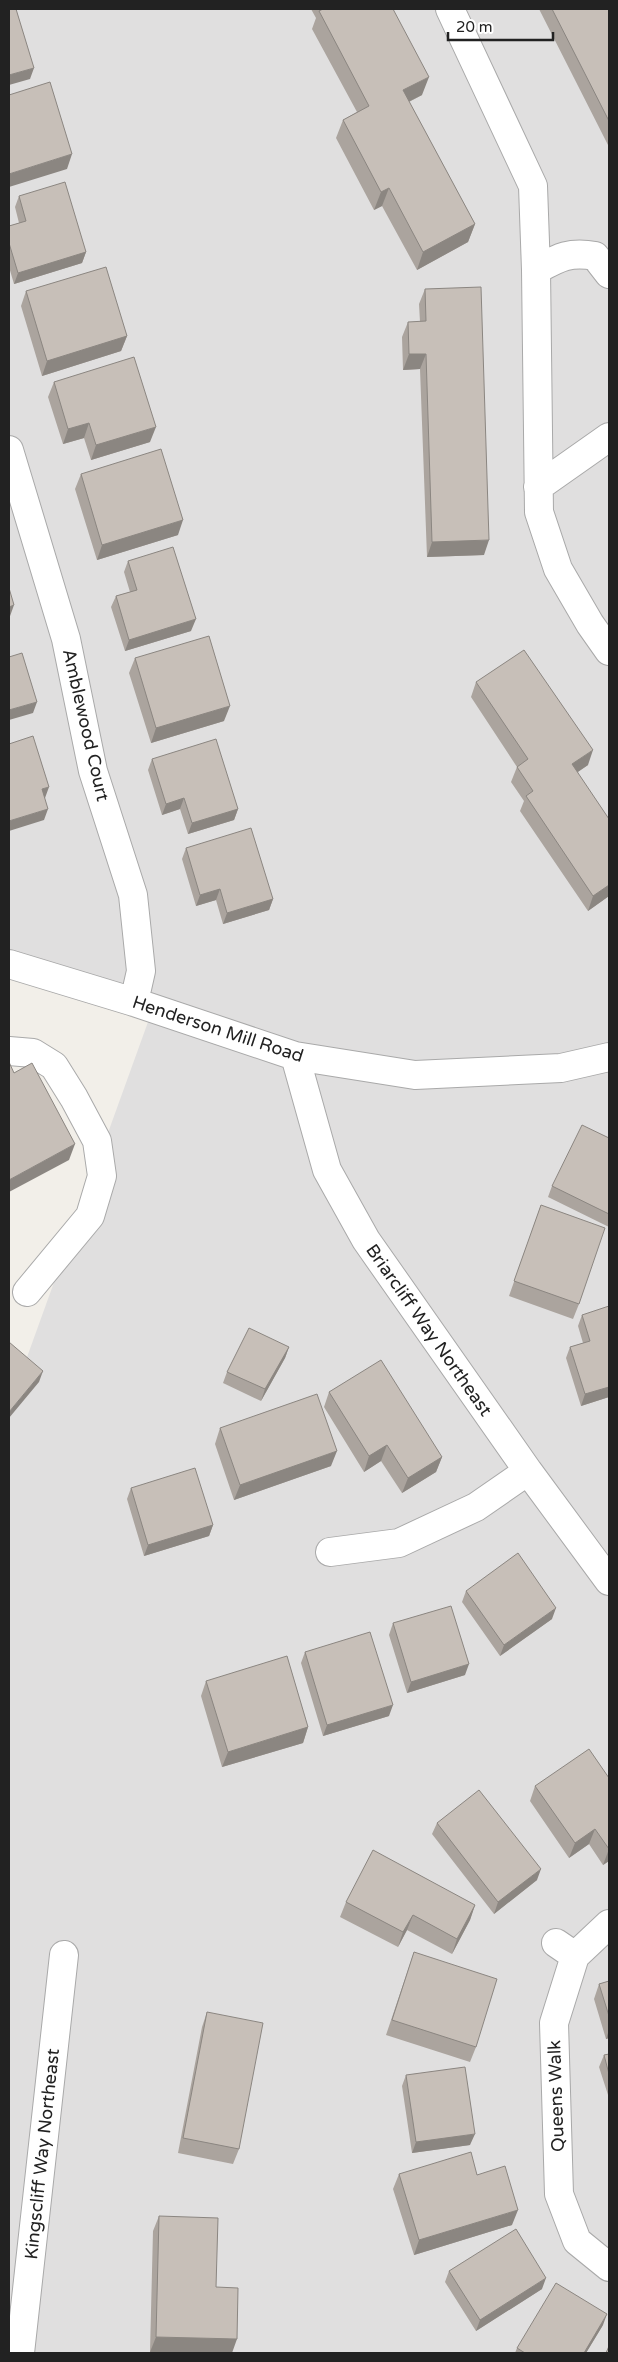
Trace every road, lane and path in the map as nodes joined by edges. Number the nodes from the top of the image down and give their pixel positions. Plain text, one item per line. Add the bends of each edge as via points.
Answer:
1 (450, 9) edge
2 (536, 270) junction
3 (609, 274) edge
4 (609, 437) edge
5 (9, 450) edge
6 (538, 487) junction
7 (609, 651) edge
8 (9, 964) edge
9 (134, 1002) junction
10 (9, 1051) edge
11 (295, 1056) junction
12 (609, 1057) edge
13 (27, 1292) dead end
14 (528, 1470) junction
15 (330, 1552) dead end
16 (609, 1581) edge
17 (609, 1924) edge
18 (64, 1955) dead end
19 (609, 2267) edge
20 (20, 2353) edge

1 - 2 street via 533,186
2 - 3 street via 561,256 581,253 595,256
2 - 6 street
4 - 6 street
5 - 9 street, Amblewood Court via 66,639 93,771 133,895 141,971
6 - 7 street via 539,512 558,569
8 - 9 street, Henderson Mill Road
9 - 11 street, Henderson Mill Road
10 - 13 street via 33,1053 54,1066 97,1141 102,1176 90,1216
11 - 12 street, Henderson Mill Road via 415,1075 562,1068
11 - 14 street, Briarcliff Way Northeast via 327,1170 366,1240
14 - 15 street via 476,1506 399,1543
14 - 16 street, Briarcliff Way Northeast
17 - 19 street, Queens Walk via 566,1949 554,2023 559,2194 578,2241
18 - 20 street, Kingscliff Way Northeast

